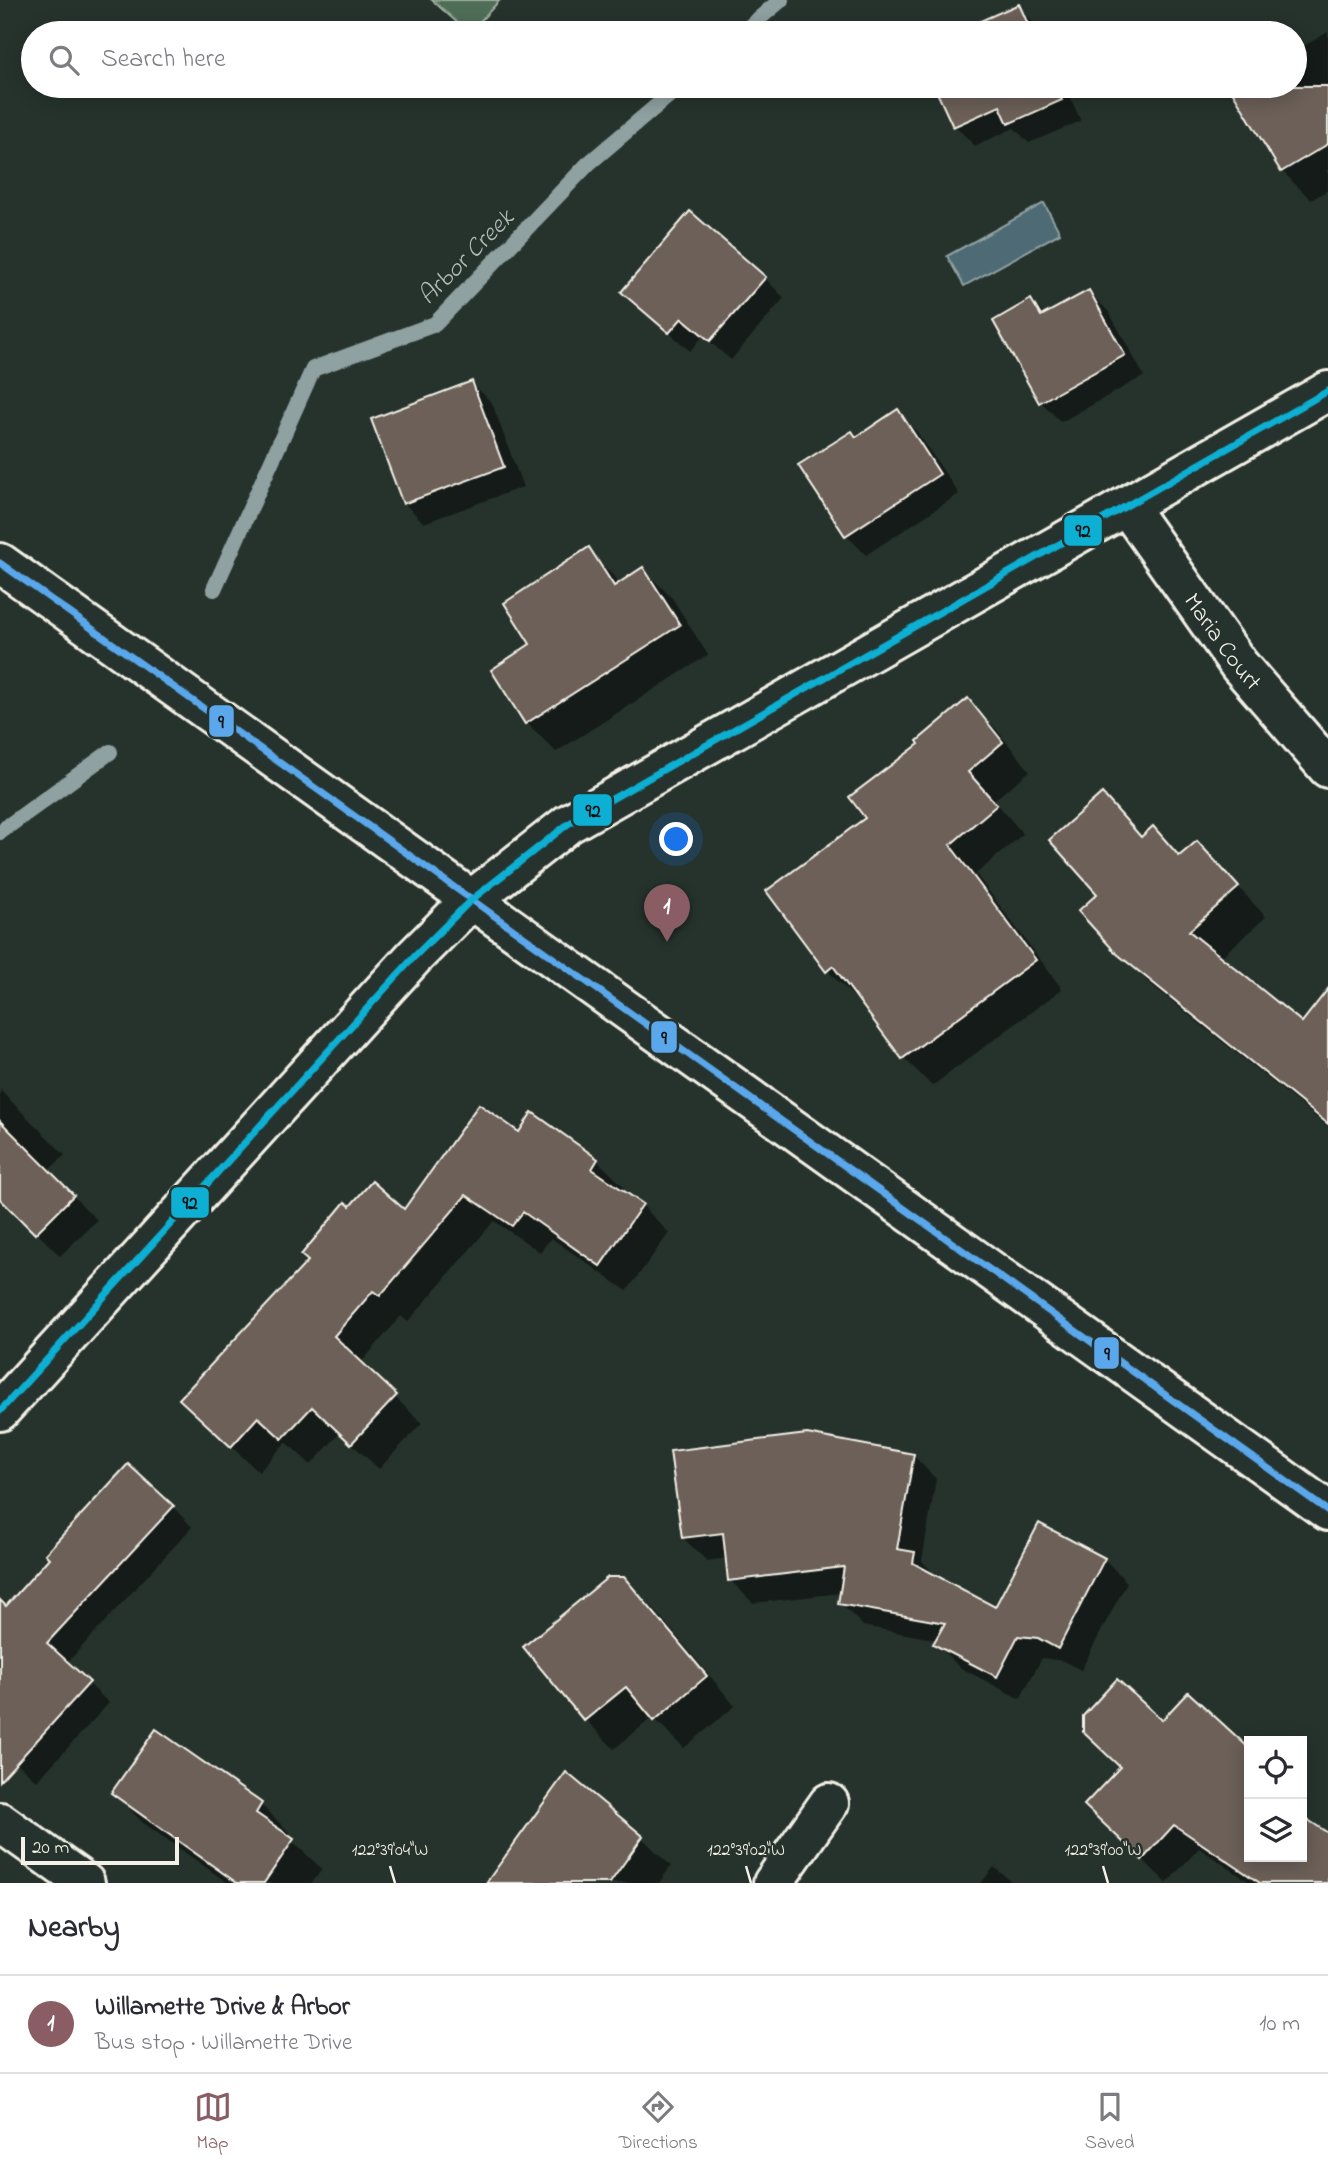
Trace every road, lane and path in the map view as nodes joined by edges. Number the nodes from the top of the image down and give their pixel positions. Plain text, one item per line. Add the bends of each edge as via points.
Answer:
1 (1328, 391) edge
2 (1127, 506) junction
3 (0, 564) edge
4 (1328, 768) edge
5 (470, 901) junction
6 (0, 1411) edge
7 (1328, 1511) edge
8 (829, 1803) dead end
9 (0, 1822) edge
10 (85, 1883) edge
11 (773, 1883) edge

1 - 2 street
2 - 4 street, Maria Court via 1239,665
2 - 5 street via 568,824
3 - 5 street
5 - 6 street
5 - 7 street
8 - 11 street
9 - 10 street

